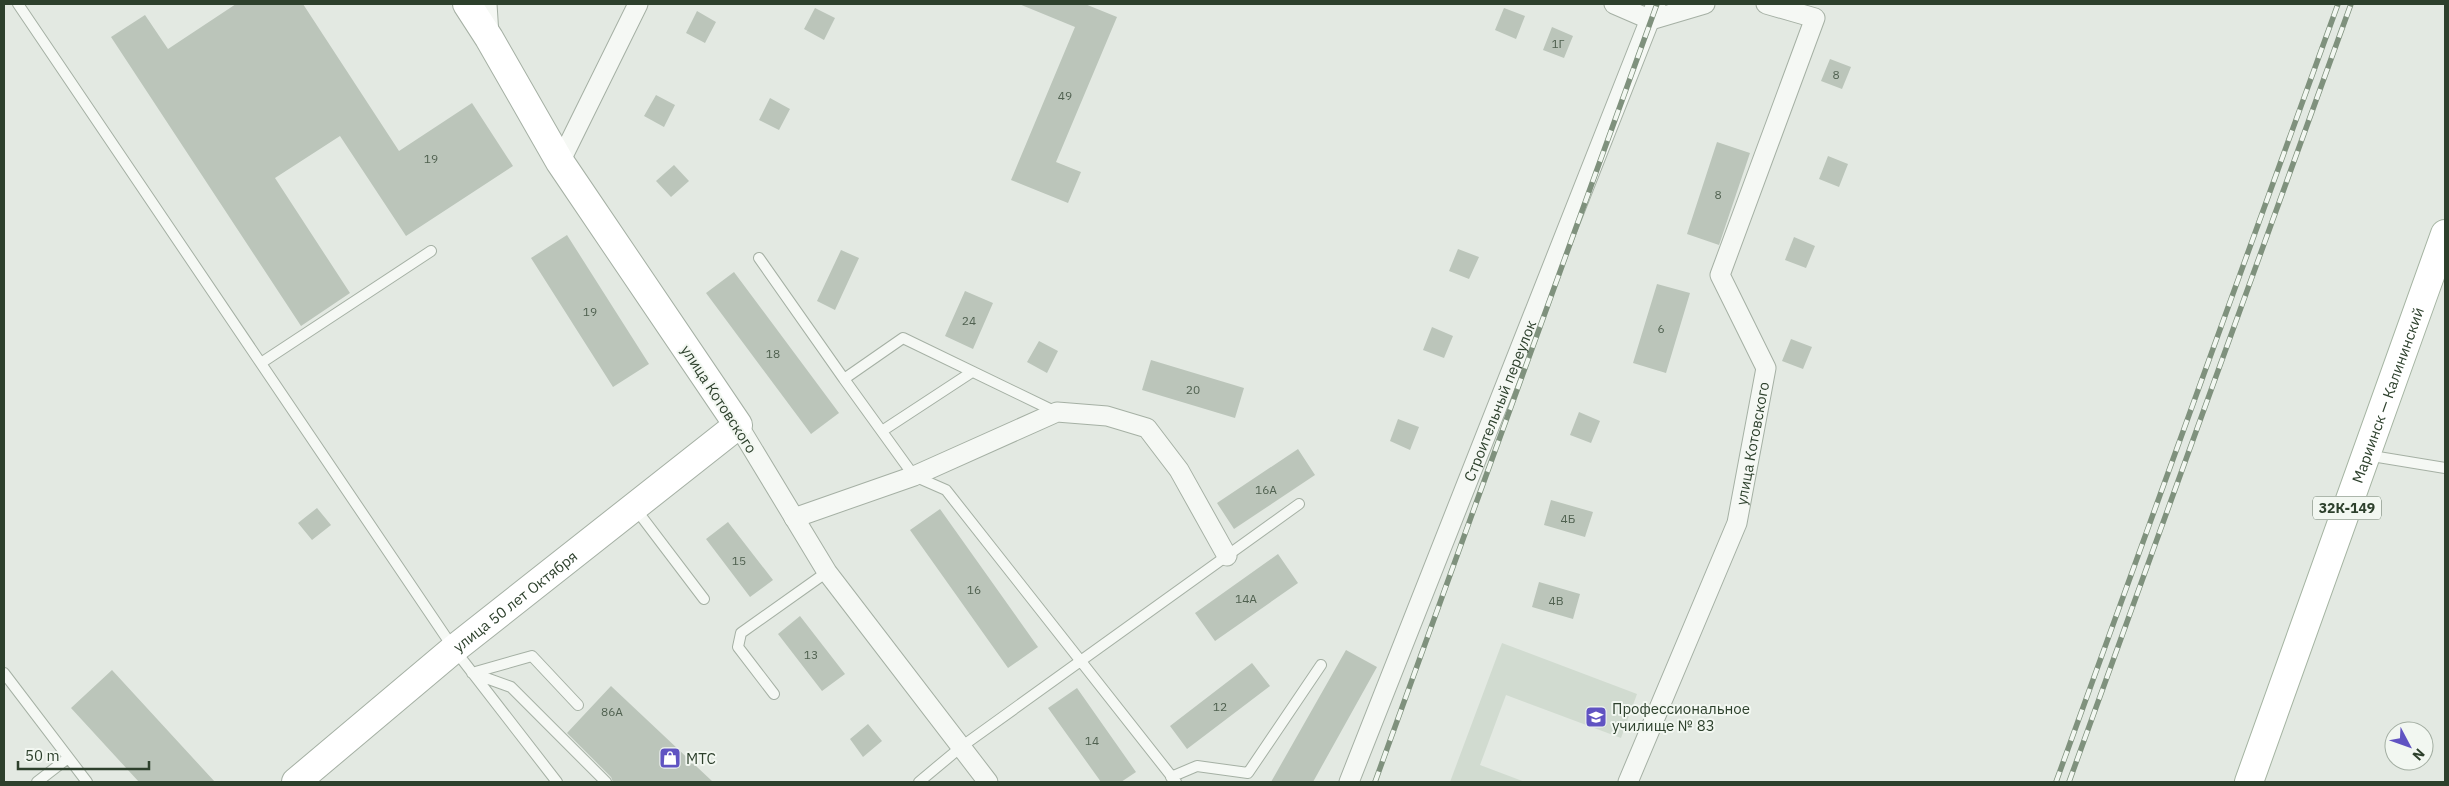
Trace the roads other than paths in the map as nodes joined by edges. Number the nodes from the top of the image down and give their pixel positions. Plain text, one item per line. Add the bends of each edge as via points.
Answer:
1 (18, 4) edge
2 (467, 4) edge
3 (486, 4) edge
4 (638, 4) edge
5 (1614, 4) edge
6 (1705, 4) edge
7 (1766, 4) edge
8 (1653, 12) edge
9 (490, 38) junction
10 (560, 162) junction
11 (2445, 234) edge
12 (431, 251) dead end
13 (758, 258) dead end
14 (261, 363) junction
15 (972, 372) junction
16 (844, 379) junction
17 (1057, 412) junction
18 (738, 425) junction
19 (882, 431) junction
20 (2365, 455) junction
21 (2445, 468) edge
22 (914, 476) junction
23 (1299, 504) dead end
24 (635, 507) junction
25 (794, 518) junction
26 (1227, 556) junction
27 (827, 572) junction
28 (704, 599) dead end
29 (454, 649) junction
30 (1080, 661) junction
31 (1321, 664) dead end
32 (4, 673) edge
33 (472, 673) junction
34 (774, 694) dead end
35 (578, 705) dead end
36 (961, 747) junction
37 (68, 758) junction
38 (1173, 780) edge
39 (37, 782) edge
40 (87, 782) edge
41 (296, 782) edge
42 (557, 782) edge
43 (606, 782) edge
44 (919, 782) edge
45 (988, 782) edge
46 (1349, 782) edge
47 (1628, 782) edge
48 (2249, 782) edge

1 - 14 lane
2 - 9 main road, улица Котовского
3 - 9 street
4 - 10 street
5 - 8 street
6 - 8 street
7 - 47 street, улица Котовского via 1815,18 1720,275 1766,368 1737,523
8 - 46 street, Строительный переулок
9 - 10 main road, улица Котовского
10 - 18 main road, улица Котовского
11 - 20 main road, Мариинск — Калининский / 32К-149
12 - 14 lane
13 - 16 lane
14 - 29 lane
15 - 16 lane via 903,338
15 - 17 lane
15 - 19 lane
16 - 19 lane
17 - 22 street
17 - 26 street via 1107,416 1148,428 1179,470
18 - 24 main road, улица 50 лет Октября
18 - 25 street, улица Котовского
19 - 22 lane
20 - 21 lane
20 - 48 main road, Мариинск — Калининский / 32К-149
22 - 25 street
22 - 30 lane via 946,490
23 - 26 lane
24 - 28 lane
24 - 29 main road, улица 50 лет Октября
25 - 27 street, улица Котовского
26 - 30 lane
27 - 34 lane via 741,633 738,647
27 - 36 street, улица Котовского
29 - 33 lane
29 - 41 main road, улица 50 лет Октября
30 - 36 lane
30 - 38 lane
31 - 38 lane via 1248,773 1197,766
32 - 37 lane
33 - 35 lane via 532,656
33 - 42 lane
33 - 43 lane via 511,687
36 - 44 lane
36 - 45 street, улица Котовского
37 - 39 lane
37 - 40 lane

